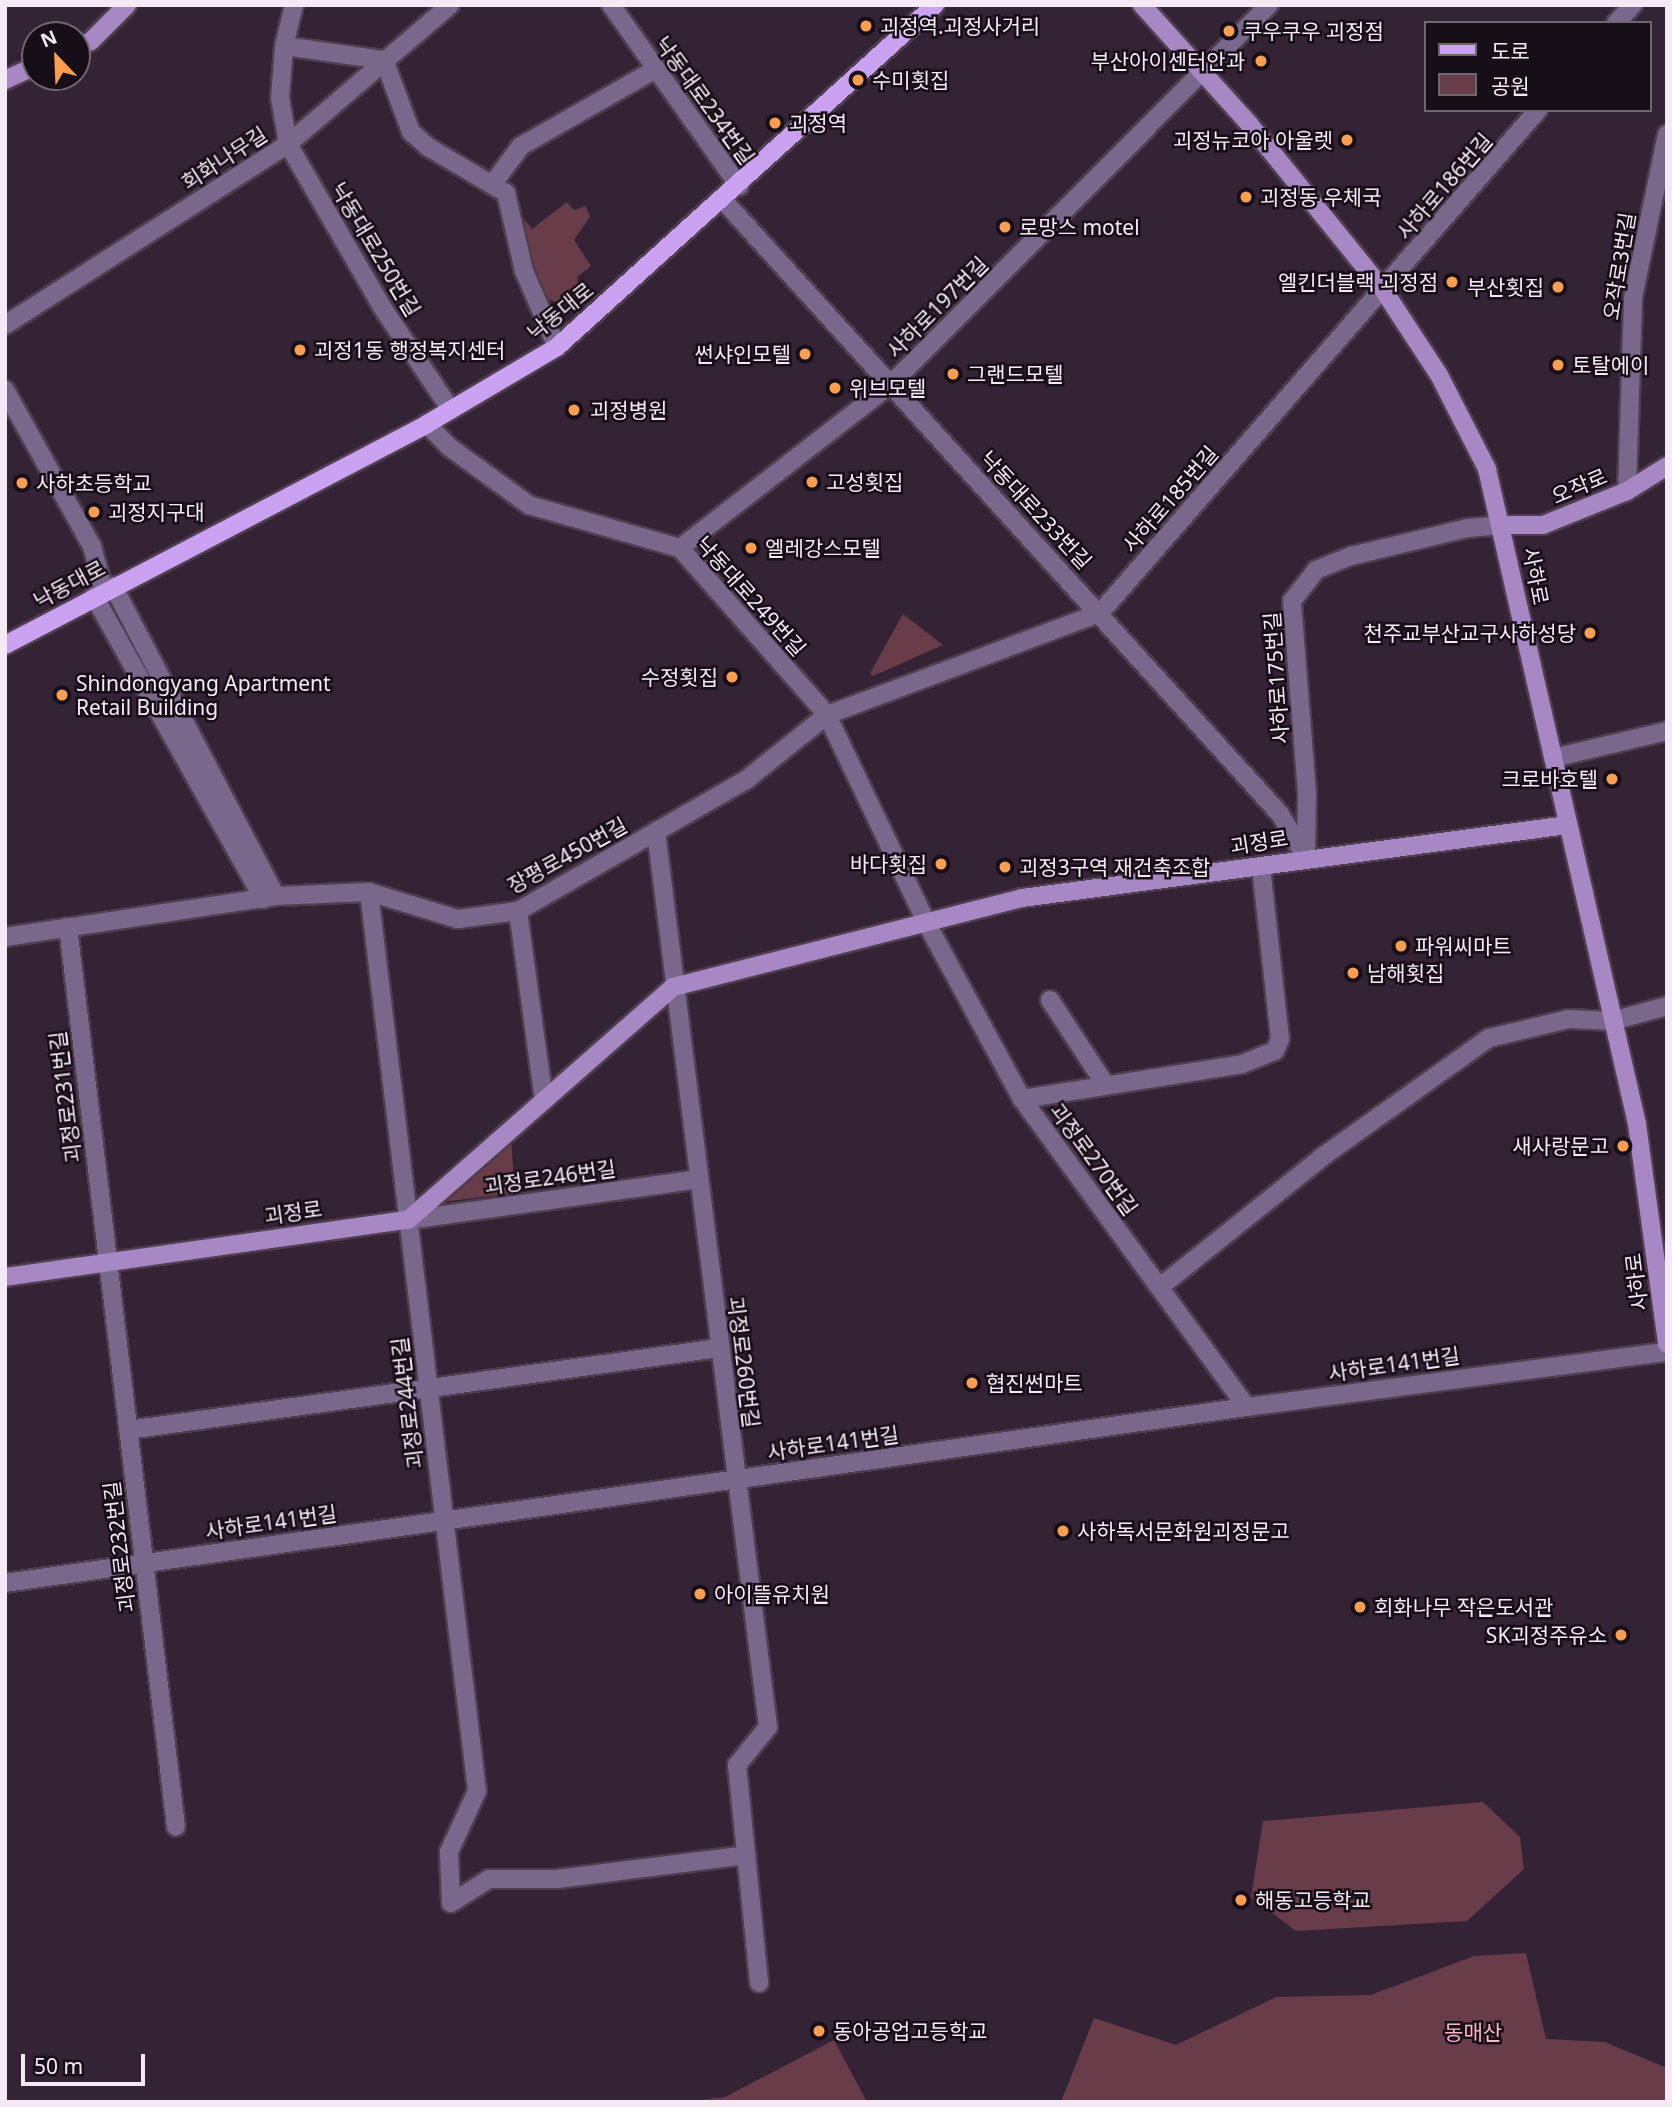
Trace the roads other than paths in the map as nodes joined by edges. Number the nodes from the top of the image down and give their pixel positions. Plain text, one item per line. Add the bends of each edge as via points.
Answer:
1 (127, 5) edge
2 (294, 5) edge
3 (450, 5) edge
4 (611, 5) edge
5 (935, 5) edge
6 (1142, 5) edge
7 (1269, 5) edge
8 (1633, 5) edge
9 (1618, 21) edge
10 (91, 41) edge
11 (284, 46) junction
12 (384, 60) junction
13 (654, 70) junction
14 (21, 73) edge
15 (1204, 74) junction
16 (5, 80) edge
17 (1536, 112) edge
18 (1667, 134) edge
19 (288, 144) junction
20 (494, 182) junction
21 (739, 186) junction
22 (723, 200) junction
23 (1384, 291) junction
24 (5, 326) edge
25 (557, 348) junction
26 (890, 385) junction
27 (5, 390) edge
28 (451, 410) junction
29 (427, 424) junction
30 (1667, 466) edge
31 (1627, 491) junction
32 (1503, 525) junction
33 (680, 548) junction
34 (104, 591) junction
35 (1100, 613) junction
36 (5, 645) edge
37 (827, 715) junction
38 (1667, 731) edge
39 (1553, 758) junction
40 (1568, 825) junction
41 (656, 831) junction
42 (1306, 858) junction
43 (1261, 866) junction
44 (369, 892) junction
45 (269, 898) junction
46 (518, 911) junction
47 (927, 924) junction
48 (68, 927) junction
49 (5, 937) edge
50 (673, 987) junction
51 (1050, 1000) dead end
52 (1667, 1006) edge
53 (1612, 1021) junction
54 (1105, 1084) junction
55 (1022, 1099) junction
56 (544, 1100) junction
57 (698, 1179) junction
58 (408, 1220) junction
59 (108, 1261) junction
60 (5, 1277) edge
61 (1160, 1287) junction
62 (1667, 1343) edge
63 (719, 1349) junction
64 (1667, 1352) edge
65 (428, 1389) junction
66 (1247, 1407) junction
67 (128, 1430) junction
68 (736, 1480) junction
69 (445, 1521) junction
70 (144, 1563) junction
71 (5, 1583) edge
72 (176, 1827) dead end
73 (746, 1855) junction
74 (759, 1983) dead end

1 - 10 street
2 - 11 street
3 - 12 street, 회화나무길
4 - 13 street, 낙동대로234번길
5 - 21 main road, 낙동대로
6 - 15 street, 사하로
7 - 15 street, 사하로197번길
8 - 9 street
11 - 12 street
11 - 19 street via 280,98
12 - 19 street, 회화나무길
12 - 20 street via 411,132 428,147
13 - 20 street via 521,146
13 - 21 street, 낙동대로234번길
14 - 16 street
15 - 23 street, 사하로
15 - 26 street, 사하로197번길
17 - 23 street, 사하로186번길
18 - 31 street, 오작로3번길 via 1633,298
19 - 24 street, 회화나무길
19 - 28 street, 낙동대로250번길 via 383,307
20 - 25 street via 506,193 524,271
21 - 22 main road, 낙동대로
22 - 25 main road, 낙동대로
22 - 26 street, 낙동대로233번길
23 - 32 street, 사하로 via 1465,424 1487,469
23 - 35 street, 사하로185번길
25 - 28 main road, 낙동대로
26 - 33 street, 사하로197번길
26 - 35 street, 낙동대로233번길
27 - 34 street via 92,545
28 - 29 main road, 낙동대로
29 - 33 street, 낙동대로249번길 via 448,446 529,505
29 - 34 main road, 낙동대로
30 - 31 street, 오작로
31 - 32 street, 오작로 via 1544,525
32 - 39 street, 사하로
32 - 42 street, 사하로175번길 via 1468,528 1351,556 1316,570 1292,601 1305,753
33 - 37 street, 낙동대로249번길
34 - 36 main road, 낙동대로
34 - 45 street
35 - 37 street, 사하로185번길
35 - 42 street, 낙동대로233번길 via 1280,814
37 - 41 street, 장평로450번길 via 746,780
37 - 47 street, 낙동대로249번길
38 - 39 street
39 - 40 street, 사하로
40 - 42 street, 괴정로
40 - 53 street, 사하로
41 - 46 street, 장평로450번길
41 - 50 street
42 - 43 street, 괴정로
43 - 47 street, 괴정로 via 1022,898
43 - 54 street via 1280,1039 1275,1051 1242,1064
44 - 45 street, 장평로450번길
44 - 46 street, 장평로450번길 via 458,919
44 - 58 street, 괴정로244번길
45 - 48 street, 장평로450번길
46 - 56 street
47 - 50 street, 괴정로
47 - 55 street, 괴정로270번길
48 - 49 street, 장평로450번길
48 - 59 street, 괴정로231번길
50 - 56 street, 괴정로
50 - 57 street, 괴정로260번길
51 - 54 street
52 - 53 street
53 - 61 street via 1569,1019 1489,1038 1322,1157
53 - 62 street, 사하로 via 1637,1124
54 - 55 street
55 - 61 street, 괴정로270번길
56 - 58 street, 괴정로
57 - 58 street, 괴정로246번길
57 - 63 street, 괴정로260번길
58 - 59 street, 괴정로
58 - 65 street, 괴정로244번길
59 - 60 street, 괴정로
59 - 67 street, 괴정로232번길
61 - 66 street, 괴정로270번길
63 - 65 street
63 - 68 street, 괴정로260번길
64 - 66 street, 사하로141번길
65 - 67 street
65 - 69 street, 괴정로244번길
66 - 68 street, 사하로141번길
67 - 70 street, 괴정로232번길
68 - 69 street, 사하로141번길
68 - 73 street, 괴정로260번길 via 768,1727 737,1765
69 - 70 street, 사하로141번길
69 - 73 street, 괴정로244번길 via 477,1791 449,1852 451,1903 489,1879 557,1879
70 - 71 street, 사하로141번길
70 - 72 street, 괴정로232번길
73 - 74 street, 괴정로260번길

